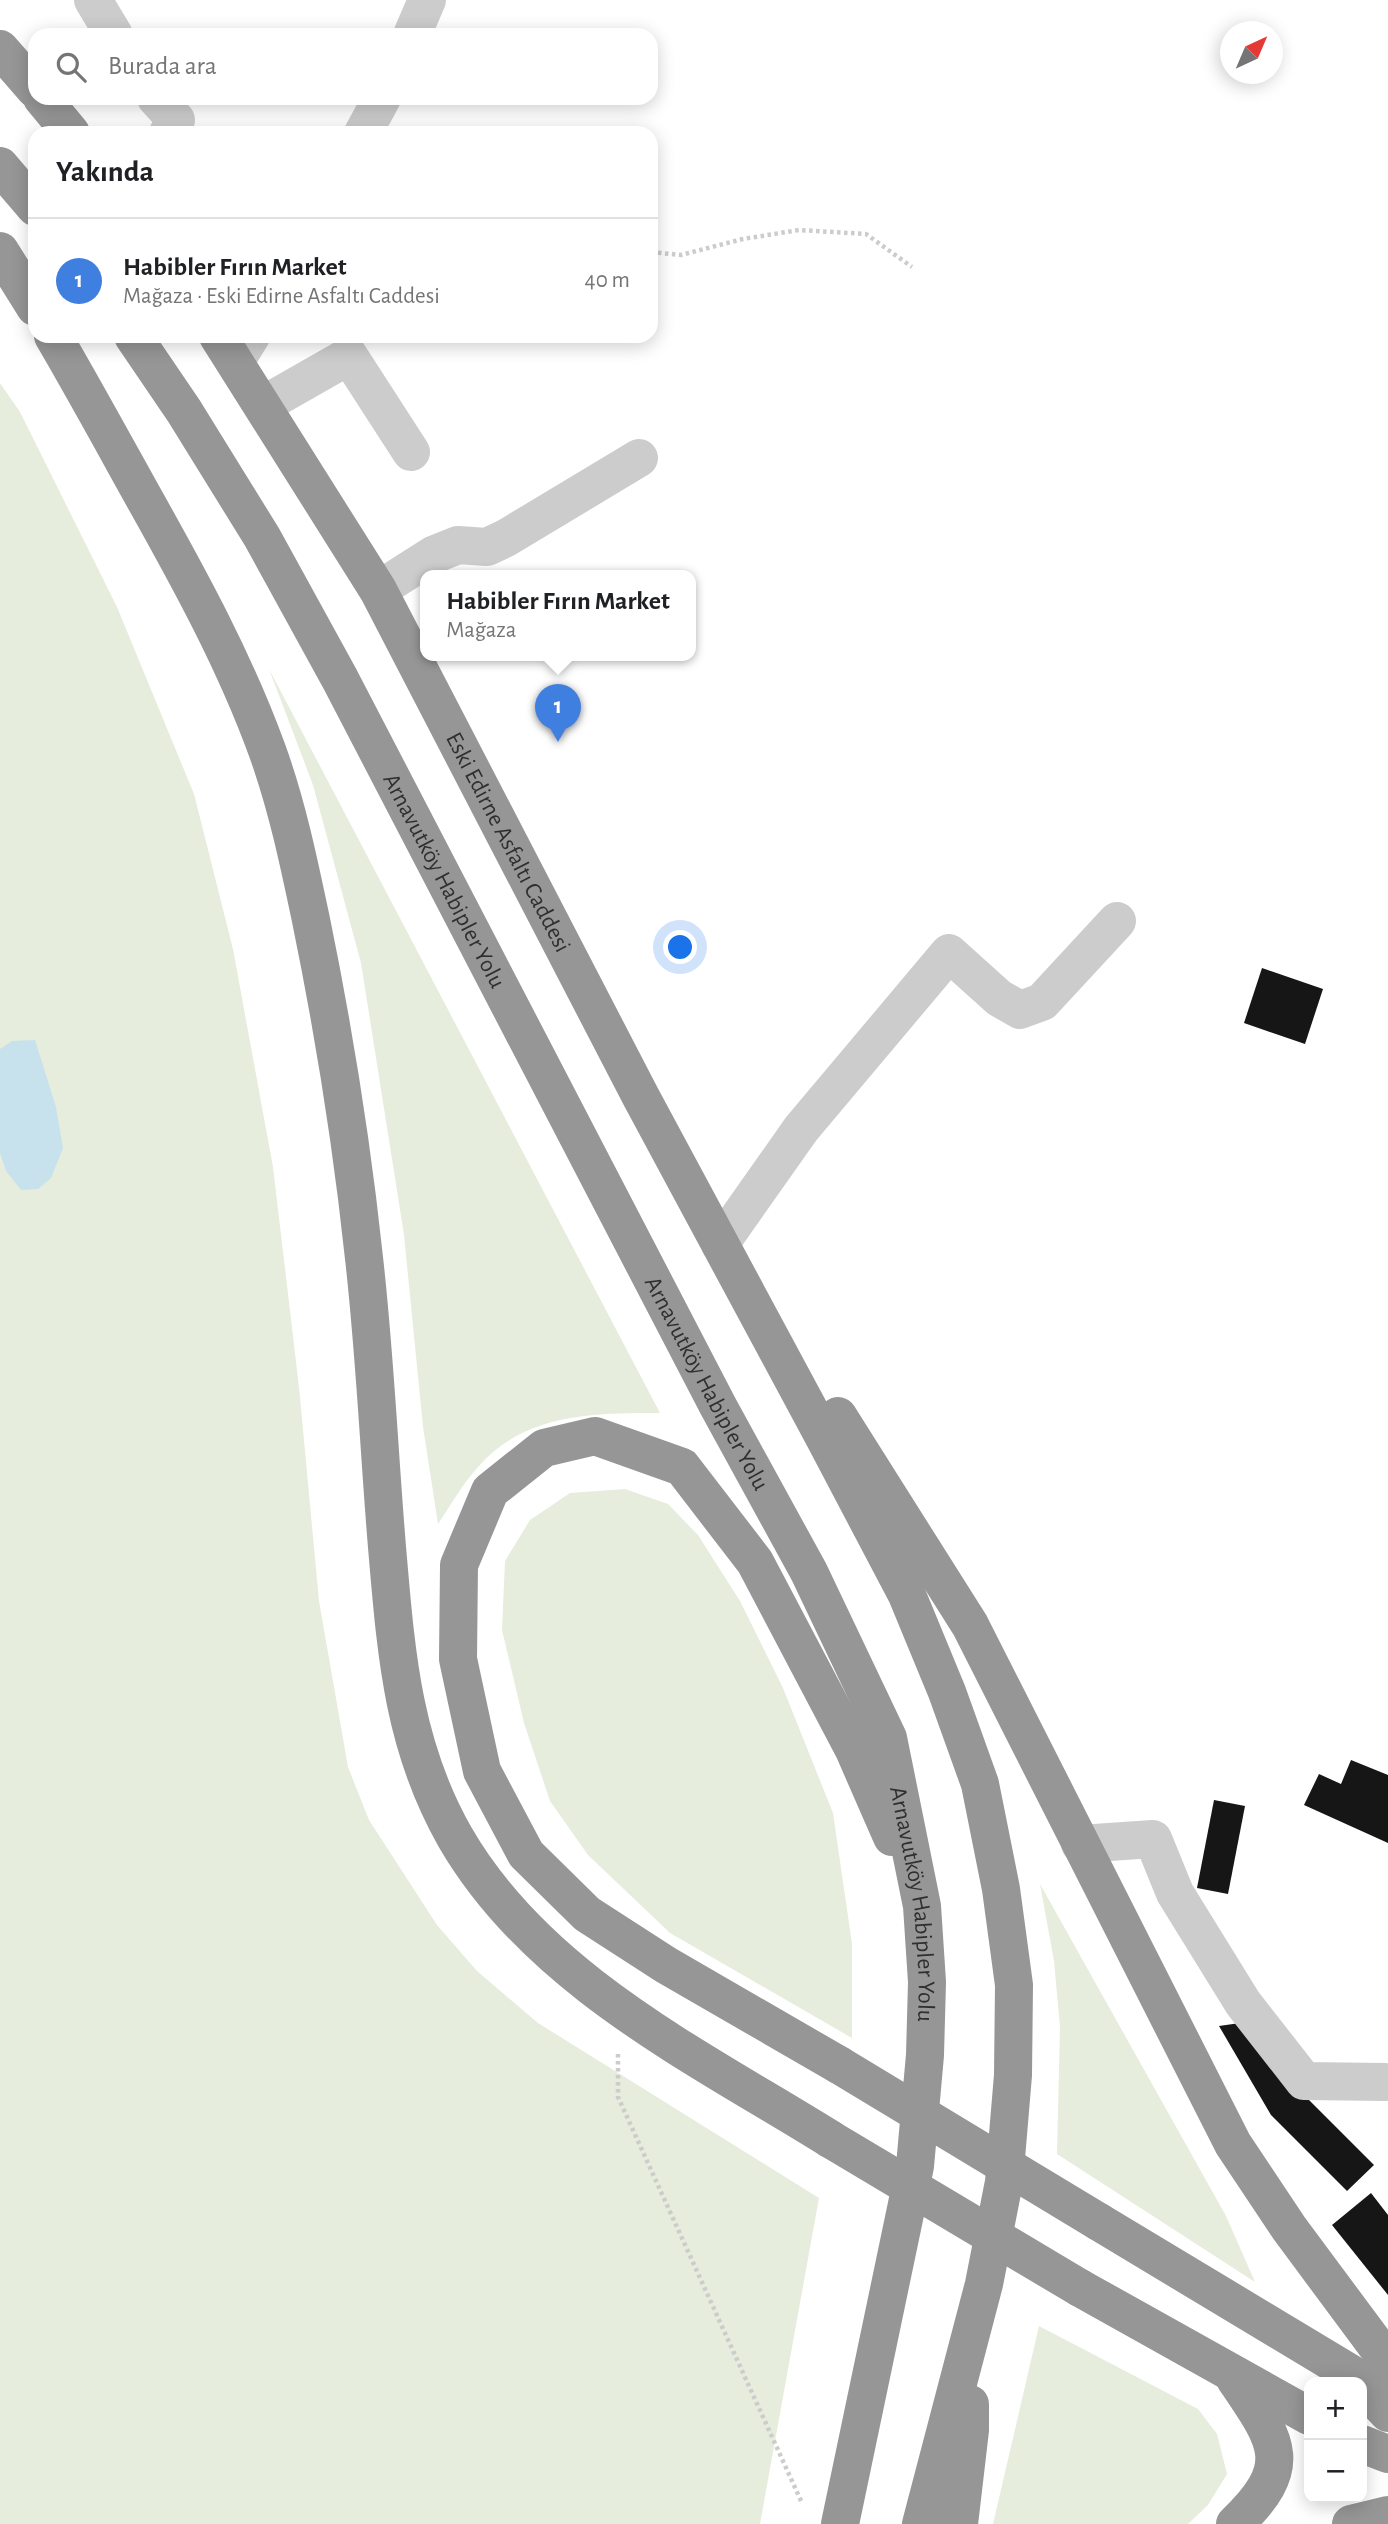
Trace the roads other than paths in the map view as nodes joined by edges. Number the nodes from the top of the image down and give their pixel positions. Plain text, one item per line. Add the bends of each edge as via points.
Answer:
1 (93, 0) edge
2 (428, 0) edge
3 (110, 28) edge
4 (415, 28) edge
5 (0, 50) edge
6 (28, 81) edge
7 (48, 105) edge
8 (162, 105) edge
9 (378, 105) edge
10 (65, 126) edge
11 (172, 126) edge
12 (367, 126) edge
13 (0, 166) edge
14 (28, 199) edge
15 (0, 251) edge
16 (28, 296) edge
17 (57, 343) edge
18 (138, 343) edge
19 (235, 345) edge
20 (263, 405) junction
21 (411, 452) dead end
22 (639, 458) dead end
23 (377, 590) junction
24 (1117, 921) dead end
25 (720, 1244) junction
26 (782, 1359) junction
27 (1080, 1844) junction
28 (922, 1906) junction
29 (1385, 2082) dead end
30 (984, 2284) junction
31 (1388, 2366) edge
32 (1232, 2374) junction
33 (1354, 2377) edge
34 (1367, 2391) edge
35 (1304, 2413) edge
36 (1388, 2413) edge
37 (1367, 2446) edge
38 (1388, 2454) edge
39 (1388, 2515) edge
40 (823, 2518) edge
41 (921, 2524) edge
42 (959, 2524) edge
43 (1235, 2524) edge
44 (1351, 2524) edge

1 - 3 street
2 - 4 street
5 - 6 highway
7 - 10 highway
8 - 11 street via 176,120
9 - 12 street
13 - 14 highway
15 - 16 highway
17 - 32 highway, bridge via 225,651 267,751 299,862 348,1127 365,1260 395,1645 409,1724 429,1788 457,1839 496,1898 547,1950 618,2008 830,2139
18 - 28 highway, Arnavutköy Habipler Yolu via 262,537 809,1572 888,1738
19 - 20 highway, Eski Edirne Asfaltı Caddesi
20 - 21 street via 349,356
20 - 23 highway, Eski Edirne Asfaltı Caddesi
22 - 23 street via 506,538 487,547 458,545 433,555
23 - 25 highway, Eski Edirne Asfaltı Caddesi
24 - 25 street via 1042,1002 1020,1010 999,998 949,953 801,1129
25 - 26 highway, Eski Edirne Asfaltı Caddesi
26 - 27 highway via 841,1418 970,1625
26 - 30 highway via 907,1595 980,1784 1014,1985 1013,2075 1004,2182
27 - 29 street via 1153,1839 1175,1893 1243,2003 1304,2081
27 - 31 highway via 1233,2144
28 - 33 highway, bridge via 854,1750 755,1562 682,1467 595,1437 544,1448 490,1491 459,1565 458,1658 482,1771 526,1854 587,1913 666,1965
28 - 40 highway, Arnavutköy Habipler Yolu via 927,1982 915,2166
30 - 41 highway
30 - 42 highway via 969,2366 970,2430
32 - 35 highway
32 - 43 highway via 1267,2426 1274,2449 1273,2474 1258,2502
34 - 36 highway
37 - 38 highway
39 - 44 highway

